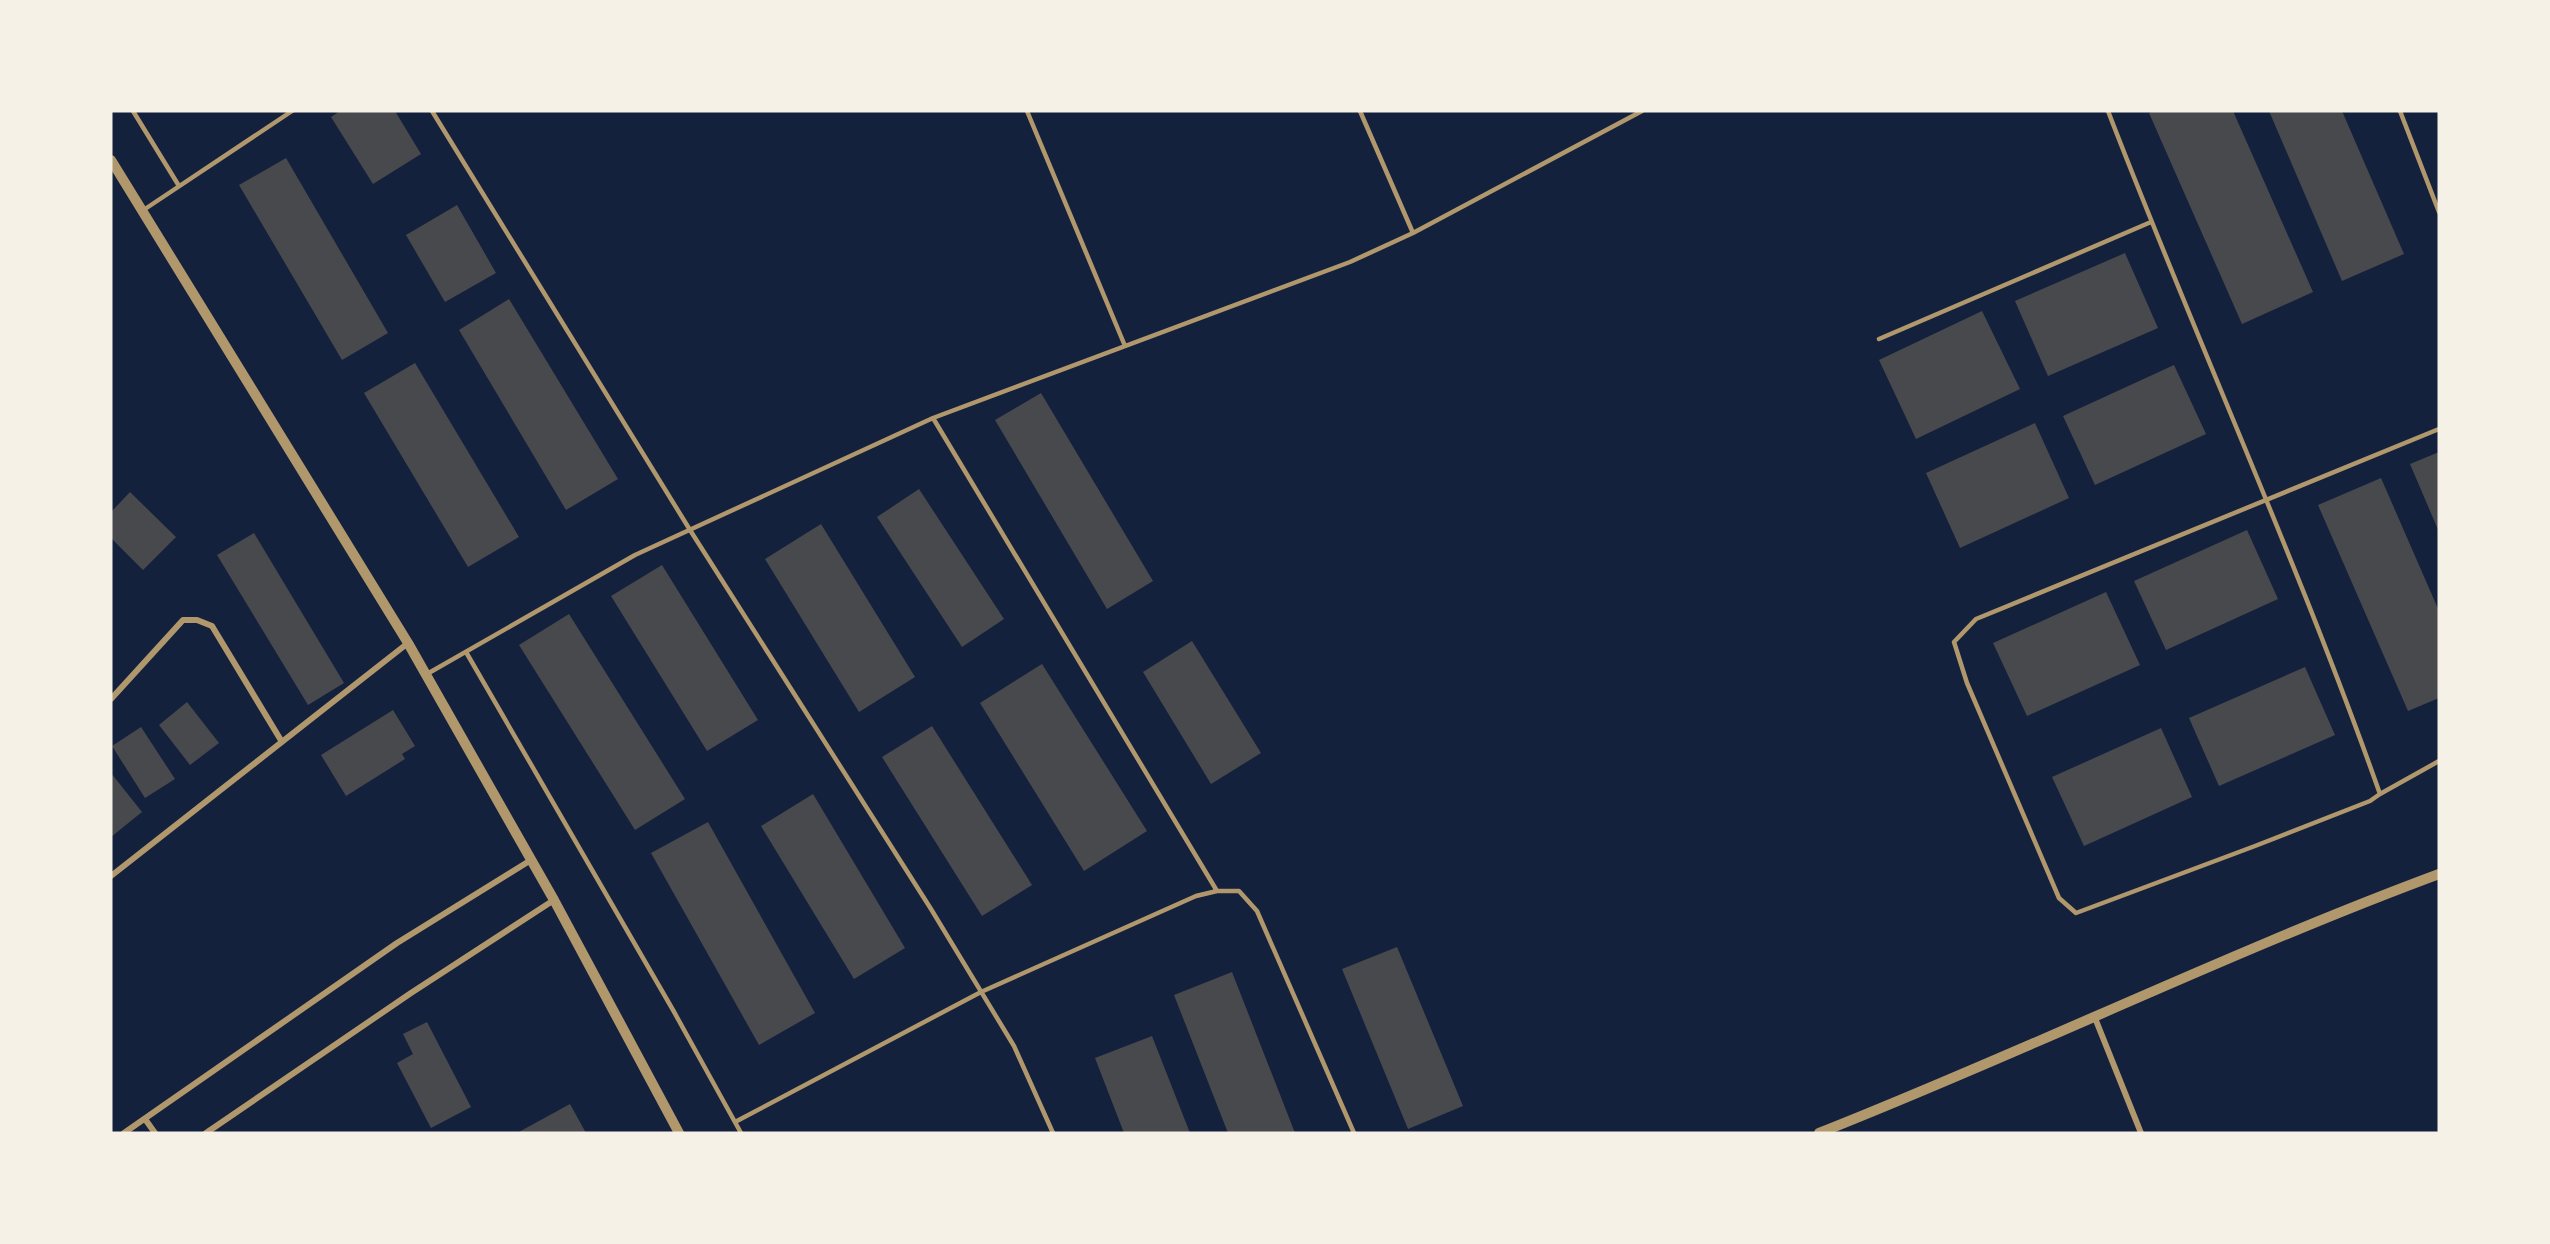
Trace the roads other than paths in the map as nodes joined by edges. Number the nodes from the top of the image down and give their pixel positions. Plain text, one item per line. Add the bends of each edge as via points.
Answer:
1 (133, 111) edge
2 (292, 111) edge
3 (432, 111) edge
4 (1027, 111) edge
5 (1360, 111) edge
6 (1642, 111) edge
7 (2108, 111) edge
8 (2400, 111) edge
9 (113, 168) edge
10 (179, 186) junction
11 (142, 211) junction
12 (2439, 212) edge
13 (2151, 222) junction
14 (1413, 233) junction
15 (1879, 339) dead end
16 (1125, 346) junction
17 (933, 418) junction
18 (2439, 429) edge
19 (2267, 499) junction
20 (690, 530) junction
21 (408, 643) junction
22 (466, 652) junction
23 (426, 674) junction
24 (111, 699) edge
25 (282, 742) junction
26 (2439, 761) edge
27 (2380, 794) junction
28 (531, 860) junction
29 (2439, 873) edge
30 (111, 876) edge
31 (1217, 891) junction
32 (554, 900) junction
33 (981, 992) junction
34 (2095, 1018) junction
35 (145, 1119) junction
36 (735, 1122) junction
37 (124, 1133) edge
38 (155, 1133) edge
39 (206, 1133) edge
40 (679, 1133) edge
41 (741, 1133) edge
42 (1053, 1133) edge
43 (1354, 1133) edge
44 (1819, 1133) edge
45 (2141, 1133) edge

1 - 10 lane
2 - 10 lane
3 - 20 lane
4 - 16 lane
5 - 14 lane
6 - 14 lane
7 - 13 lane
8 - 12 lane
9 - 11 street
10 - 11 lane
11 - 21 street
13 - 15 lane
13 - 19 lane
14 - 16 lane via 1350,262
16 - 17 lane
17 - 20 lane
17 - 31 lane
18 - 19 lane
19 - 27 lane
19 - 27 lane via 1976,619 1954,642 1968,682 2059,898 2076,913
20 - 22 lane via 635,555
20 - 33 lane
21 - 23 street
21 - 25 street
22 - 23 lane
22 - 36 lane
23 - 28 street
24 - 25 street via 183,620 197,620 212,626
25 - 30 street
26 - 27 lane
28 - 32 street
28 - 35 street via 397,943
29 - 34 street via 2355,905
31 - 33 lane via 1196,896
31 - 43 lane via 1239,891 1257,911
32 - 39 street
32 - 40 street
33 - 36 lane
33 - 42 lane via 1014,1046
34 - 44 street
34 - 45 street
35 - 37 street
35 - 38 street
36 - 41 lane

